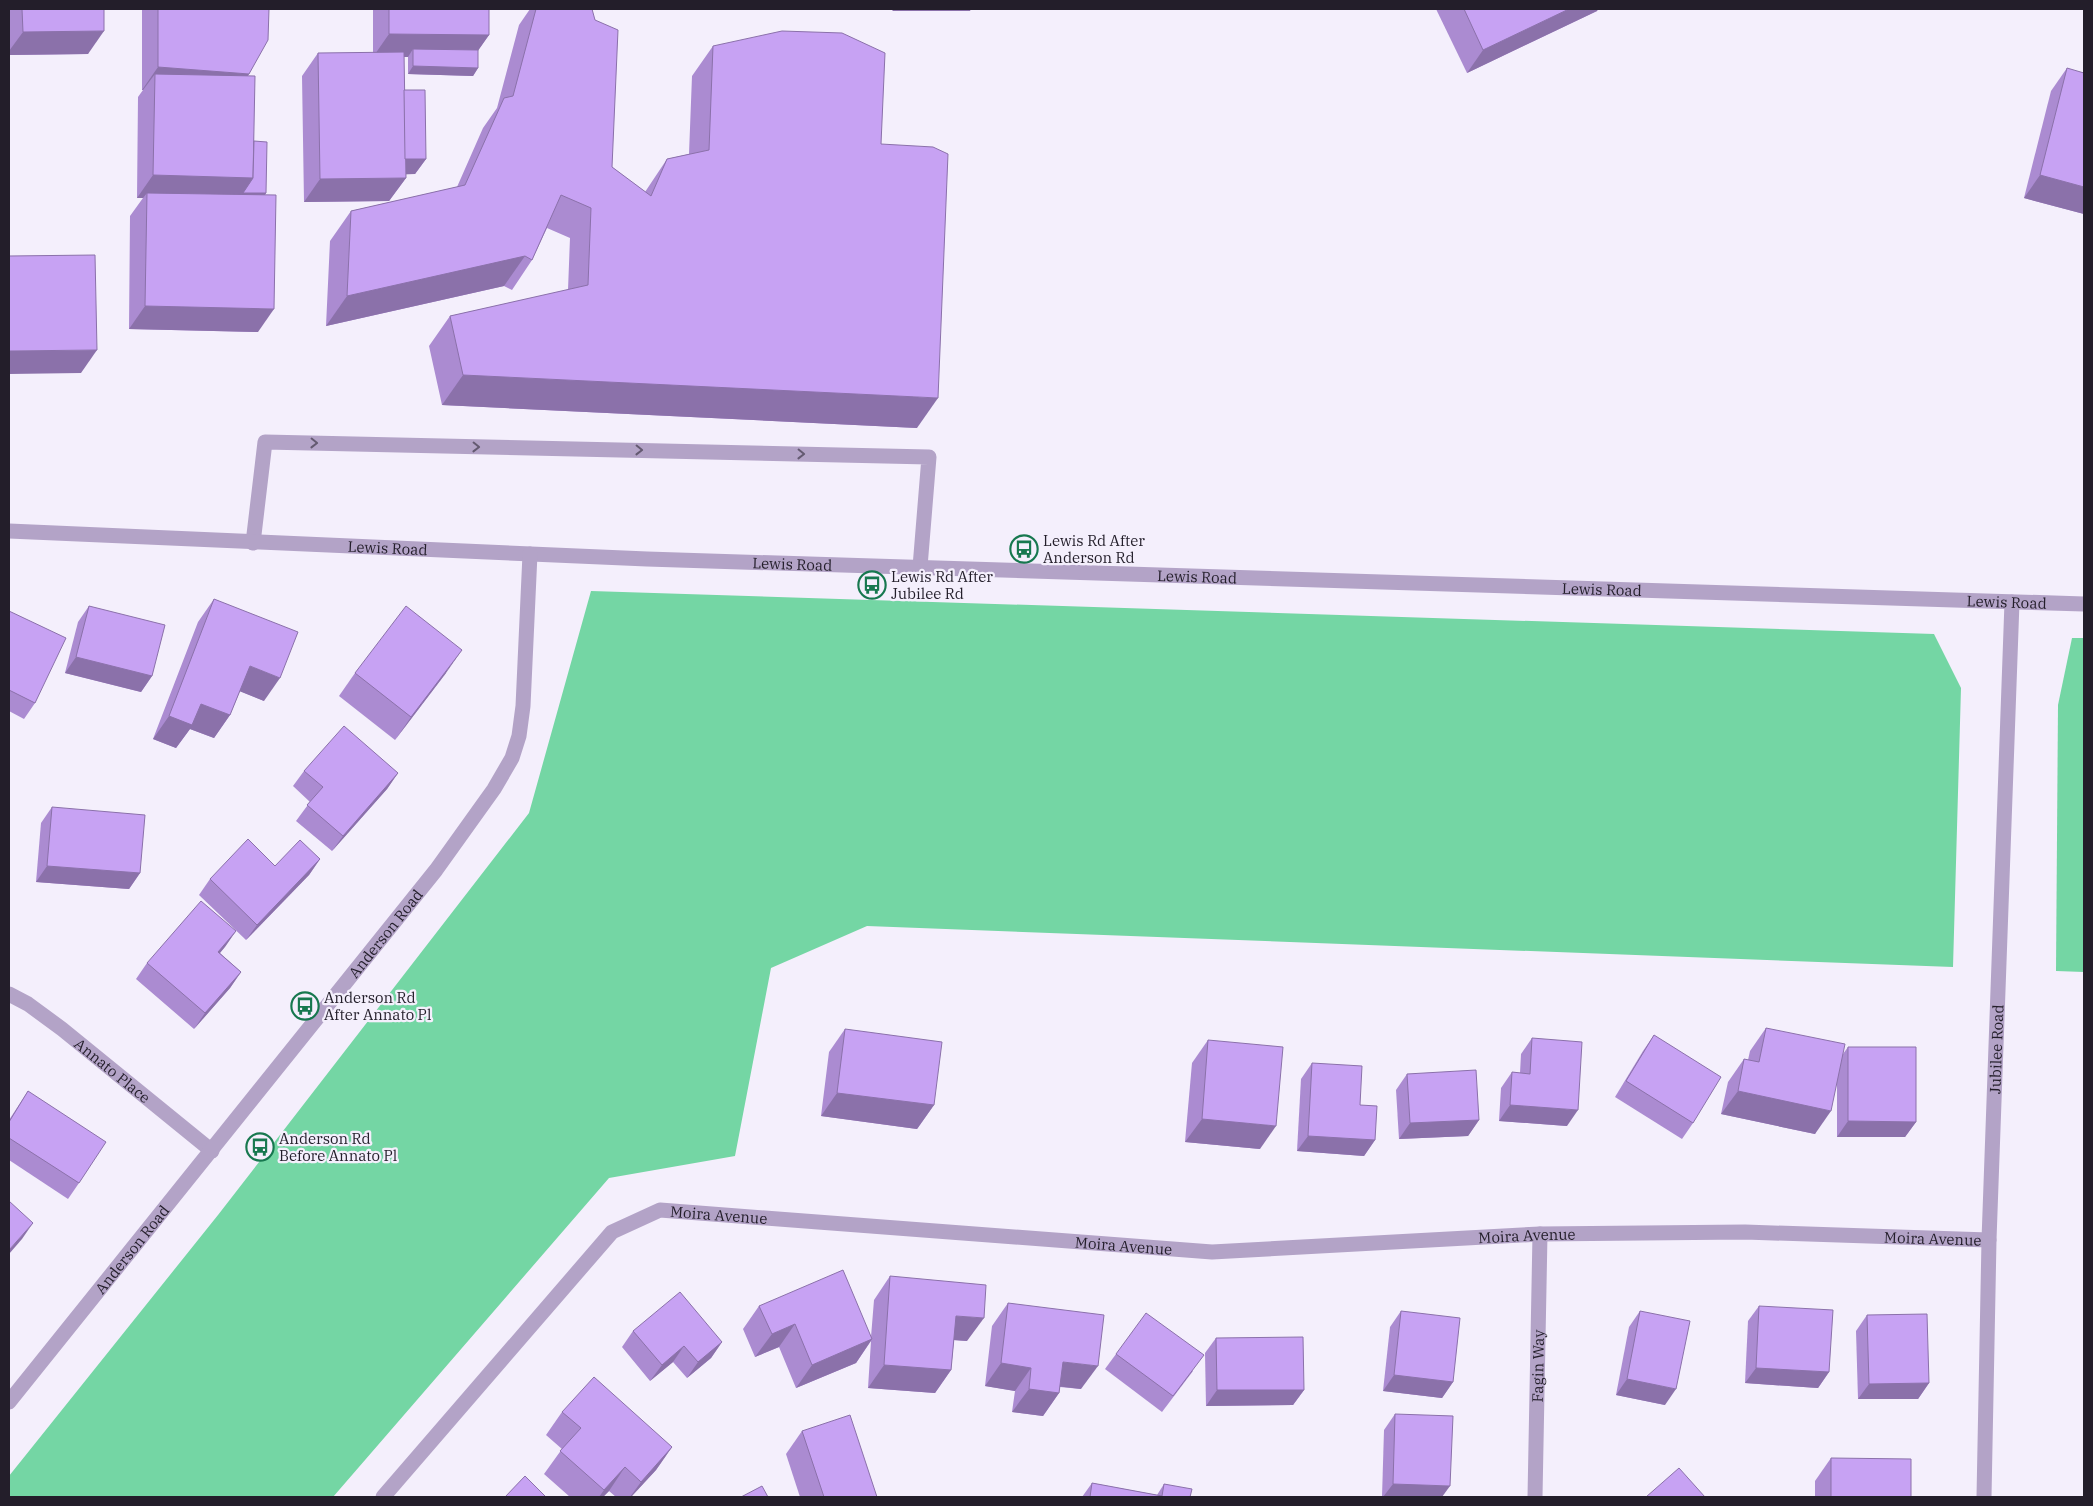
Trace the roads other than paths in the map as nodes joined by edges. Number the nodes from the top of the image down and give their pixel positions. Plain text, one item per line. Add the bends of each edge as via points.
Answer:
1 (9, 531) edge
2 (253, 543) junction
3 (530, 554) junction
4 (920, 567) junction
5 (2012, 602) junction
6 (2084, 604) edge
7 (9, 994) edge
8 (212, 1151) junction
9 (1540, 1234) junction
10 (1989, 1240) junction
11 (9, 1402) edge
12 (383, 1497) edge
13 (1535, 1497) edge
14 (1984, 1497) edge

1 - 2 street, Lewis Road
2 - 3 street, Lewis Road
2 -> 4 street via 265,442 929,457
3 - 4 street, Lewis Road
3 - 8 street, Anderson Road via 523,706 512,758 472,822 436,870
4 - 5 street, Lewis Road
5 - 6 street, Lewis Road
5 - 10 street, Jubilee Road
7 - 8 street, Annato Place via 62,1029
8 - 11 street, Anderson Road
9 - 10 street, Moira Avenue via 1745,1232
9 - 12 street, Moira Avenue via 1212,1252 660,1210 612,1232
9 - 13 street, Fagin Way
10 - 14 street, Jubilee Road

